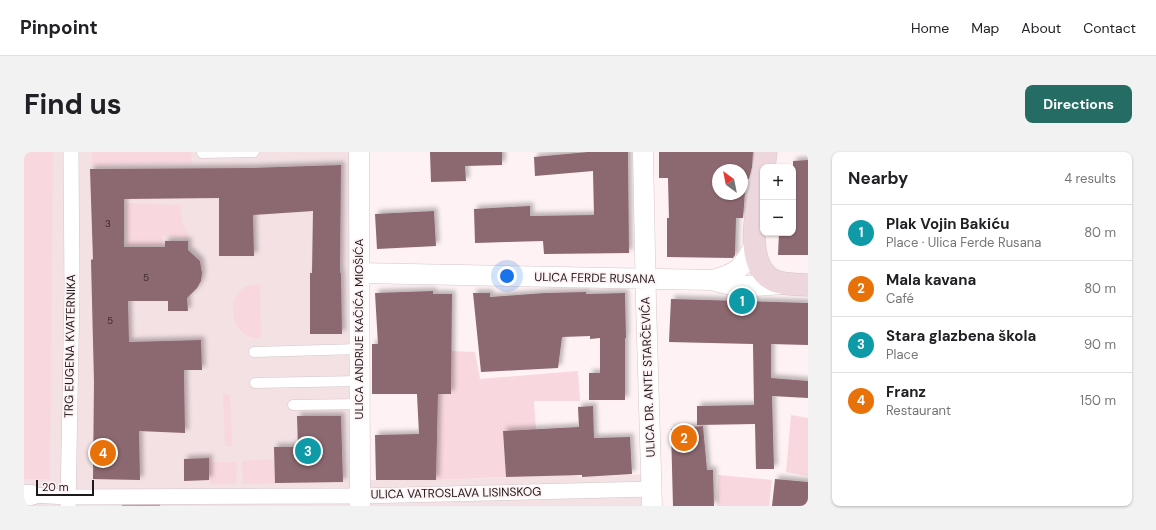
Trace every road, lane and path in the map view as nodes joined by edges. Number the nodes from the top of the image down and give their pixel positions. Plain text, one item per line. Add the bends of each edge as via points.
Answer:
1 (71, 152) edge
2 (254, 152) edge
3 (359, 152) edge
4 (644, 152) edge
5 (766, 152) edge
6 (202, 153) edge
7 (764, 164) edge
8 (760, 193) edge
9 (754, 245) junction
10 (358, 273) junction
11 (645, 278) junction
12 (712, 280) junction
13 (784, 284) junction
14 (808, 285) edge
15 (360, 348) junction
16 (254, 352) dead end
17 (360, 381) junction
18 (255, 383) dead end
19 (293, 404) dead end
20 (360, 404) junction
21 (28, 495) edge
22 (652, 497) edge
23 (360, 501) edge
24 (68, 502) edge

1 - 24 street, TRG EUGENA KVATERNIKA via 72,290
2 - 6 lane
3 - 10 street, ULICA ANDRIJE KAČIĆA MIOŠIĆA
4 - 11 street, ULICA DR. ANTE STARČEVIĆA
5 - 7 main road
8 - 9 main road
9 - 12 street, ULICA FERDE RUSANA via 743,265 725,277
9 - 13 main road via 758,263 765,274
10 - 11 street, ULICA FERDE RUSANA
10 - 15 street, ULICA ANDRIJE KAČIĆA MIOŠIĆA
11 - 12 street, ULICA FERDE RUSANA
11 - 22 street, ULICA DR. ANTE STARČEVIĆA
12 - 13 street, ULICA FERDE RUSANA via 726,285 755,287
13 - 14 main road, ULICA FERDE RUSANA
15 - 16 lane
15 - 17 street, ULICA ANDRIJE KAČIĆA MIOŠIĆA
17 - 18 lane
17 - 20 street, ULICA ANDRIJE KAČIĆA MIOŠIĆA
19 - 20 lane
20 - 23 street, ULICA ANDRIJE KAČIĆA MIOŠIĆA
21 - 24 street
22 - 23 street, ULICA VATROSLAVA LISINSKOG
23 - 24 street, ULICA VATROSLAVA LISINSKOG

